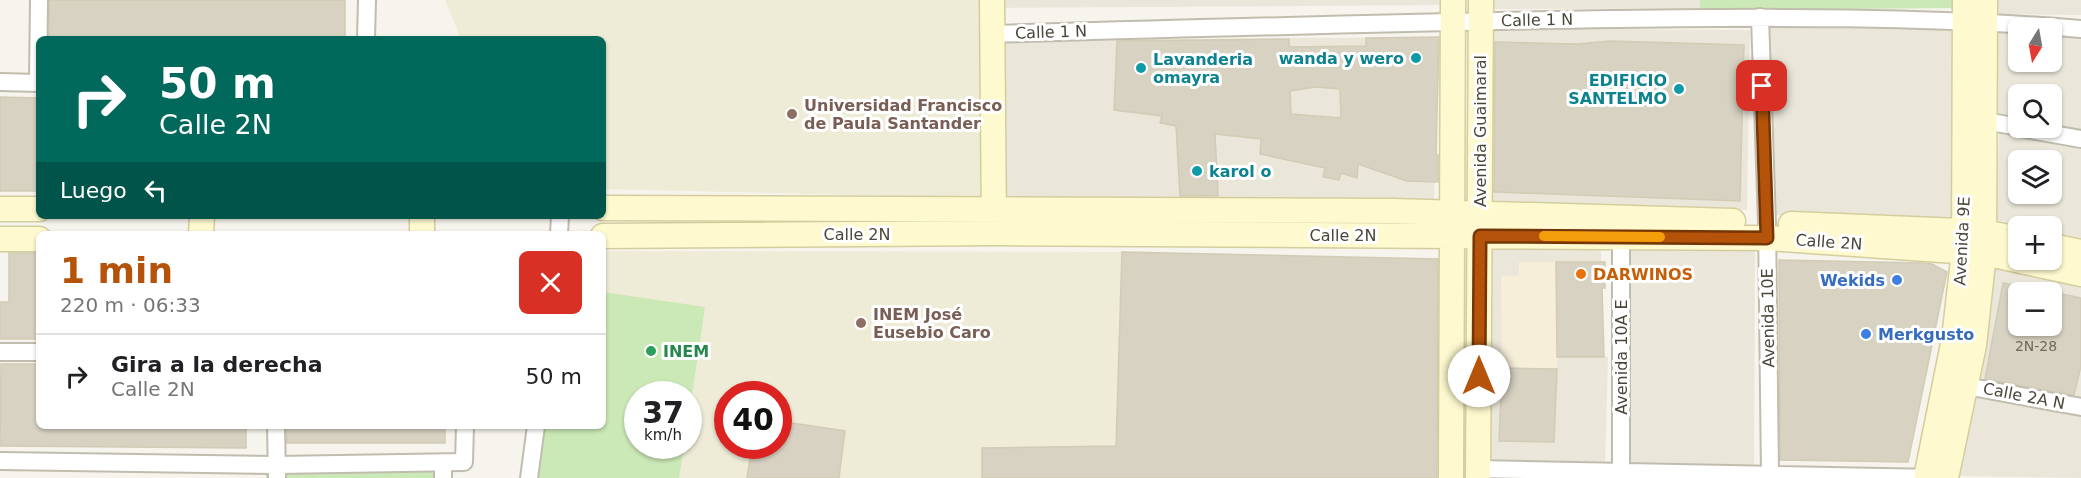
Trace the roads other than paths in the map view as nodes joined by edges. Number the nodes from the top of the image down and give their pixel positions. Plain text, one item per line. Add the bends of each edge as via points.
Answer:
1 (39, 0) edge
2 (367, 0) edge
3 (992, 0) edge
4 (1481, 10) edge
5 (1975, 10) edge
6 (1452, 11) edge
7 (1760, 17) junction
8 (2081, 29) edge
9 (992, 34) junction
10 (39, 36) edge
11 (366, 36) edge
12 (0, 82) edge
13 (36, 83) edge
14 (1984, 121) junction
15 (2008, 126) edge
16 (2062, 136) edge
17 (2081, 139) edge
18 (606, 208) edge
19 (0, 209) edge
20 (36, 209) edge
21 (993, 209) junction
22 (1480, 224) junction
23 (1452, 225) junction
24 (1767, 230) junction
25 (995, 233) junction
26 (1620, 236) junction
27 (606, 237) edge
28 (0, 239) edge
29 (36, 239) edge
30 (2008, 240) edge
31 (1974, 242) junction
32 (2062, 248) edge
33 (2081, 252) edge
34 (2081, 274) edge
35 (0, 352) edge
36 (36, 352) edge
37 (1966, 386) junction
38 (2081, 407) edge
39 (276, 429) edge
40 (465, 429) edge
41 (536, 429) edge
42 (0, 462) edge
43 (443, 470) edge
44 (277, 472) edge
45 (1478, 474) edge
46 (1770, 474) junction
47 (1621, 476) edge
48 (530, 478) edge
49 (1452, 478) edge
50 (1934, 478) edge

1 - 10 street
2 - 11 street
3 - 9 street
4 - 6 street, Calle 1 N
4 - 7 street, Calle 1 N
4 - 22 street, Avenida Guaimaral
5 - 7 street, Calle 1 N
5 - 8 street, Calle 1 N
5 - 14 street, Avenida 9E
5 - 31 street, Avenida 9E
6 - 9 street, Calle 1 N
6 - 23 street, Avenida Guaimaral
7 - 24 street, Avenida 10E
9 - 21 street
12 - 13 street
14 - 15 street
14 - 31 street, Avenida 9E
16 - 17 street
18 - 21 street, Calle 2N
19 - 20 street
21 - 23 street, Calle 2N via 1382,210
21 - 25 street
22 - 23 street, Calle 2N
22 - 24 street, Calle 2N
22 - 26 street, Calle 2N
22 - 45 street, Avenida Guaimaral
23 - 25 street, Calle 2N
23 - 49 street, Avenida Guaimaral
24 - 26 street, Calle 2N
24 - 31 street, Calle 2N
24 - 46 street, Avenida 10E
25 - 27 street, Calle 2N
26 - 47 street, Avenida 10A E
28 - 29 street
30 - 31 street, Calle 2N
31 - 34 street, Calle 2N
31 - 37 street, Avenida 9E
31 - 50 street, Avenida 9E via 1954,339
32 - 33 street
35 - 36 street
37 - 38 street, Calle 2A N
37 - 50 street, Avenida 9E
39 - 44 street
40 - 43 street via 464,462
41 - 48 street
42 - 44 street
43 - 44 street
45 - 47 street
46 - 47 street
46 - 50 street

